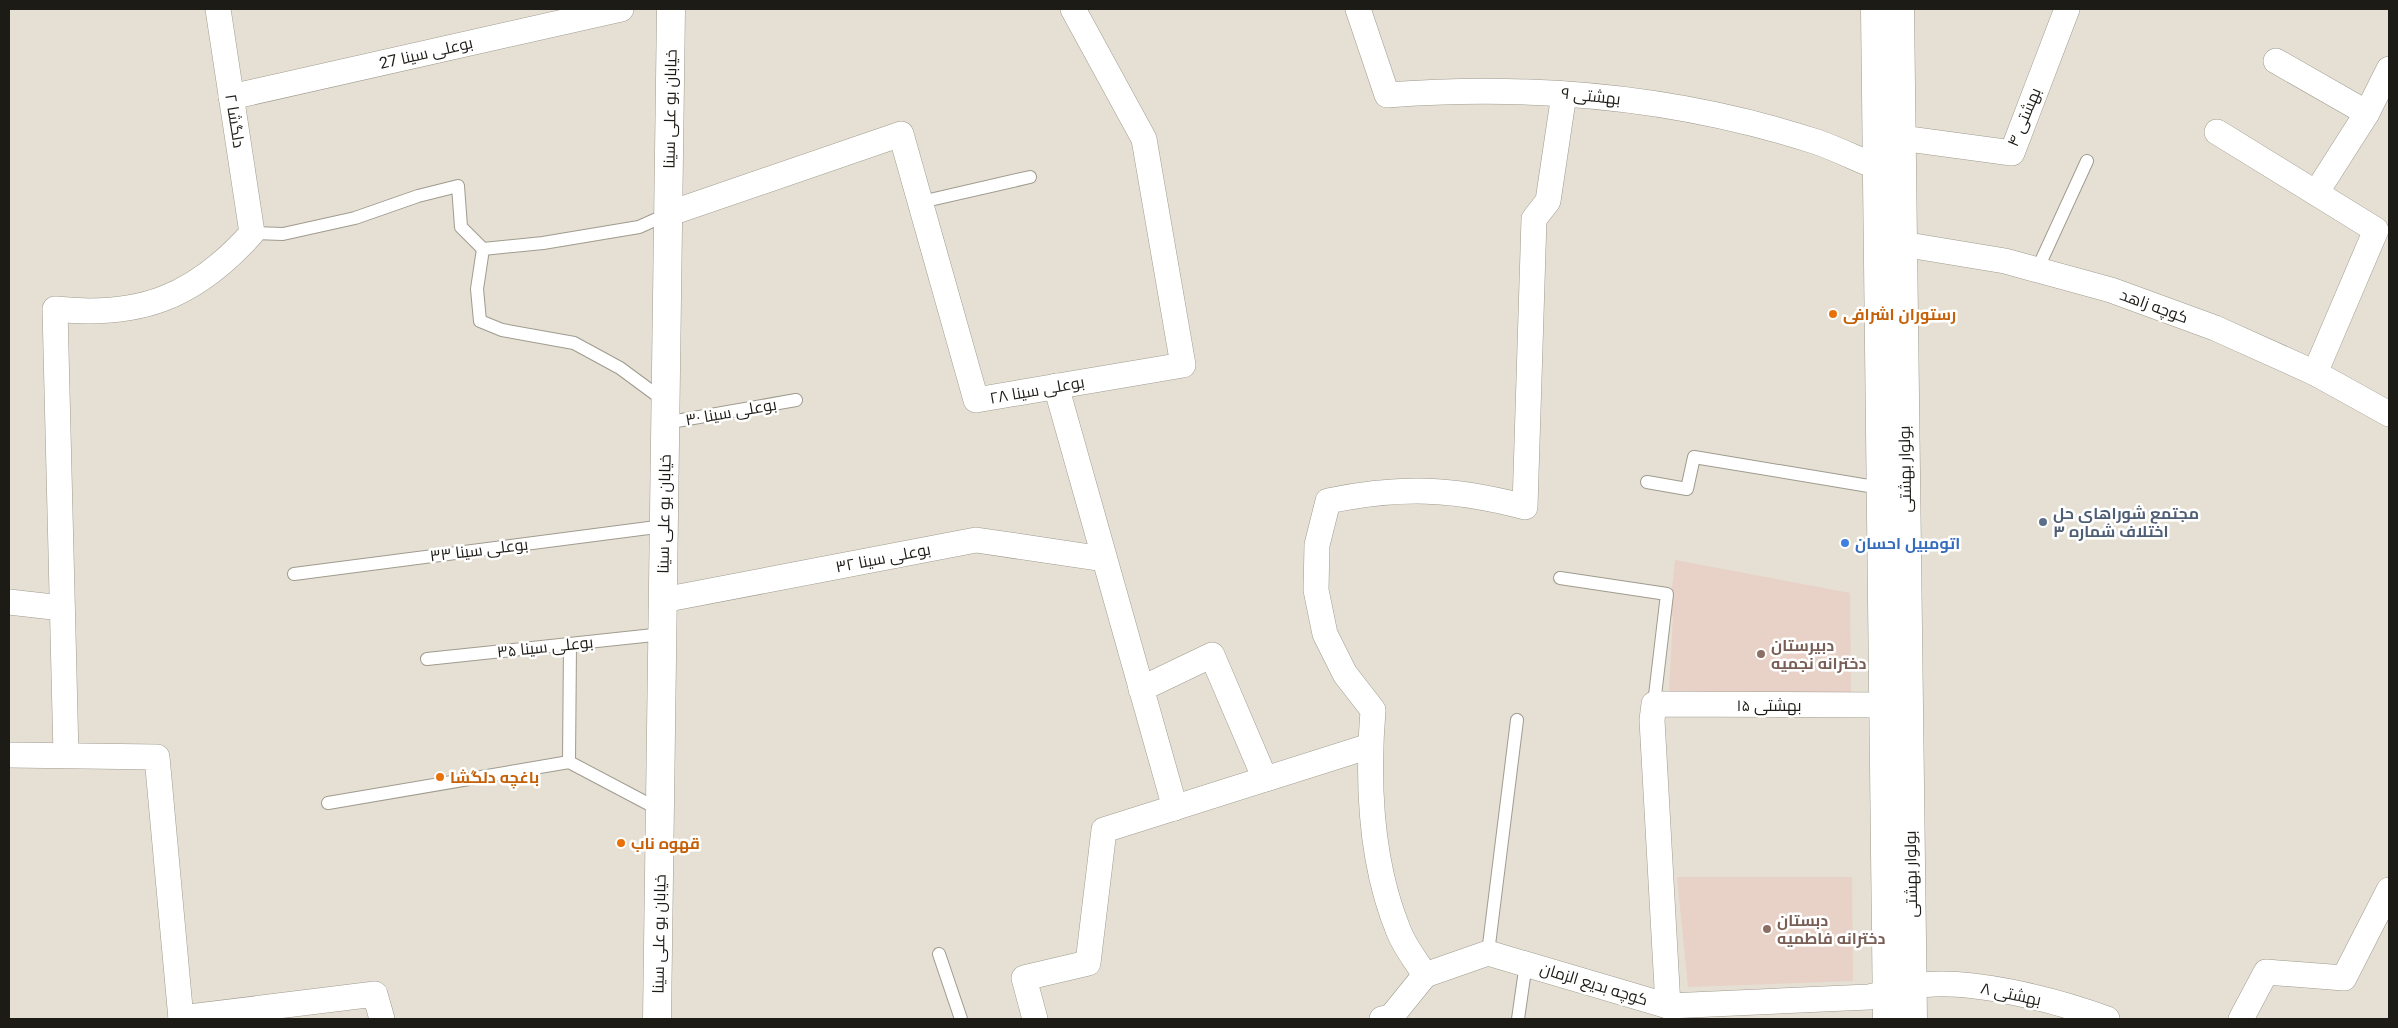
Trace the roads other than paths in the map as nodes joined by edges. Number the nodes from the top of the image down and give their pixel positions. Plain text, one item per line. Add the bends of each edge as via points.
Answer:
1 (218, 9) edge
2 (621, 9) edge
3 (671, 9) edge
4 (1073, 9) edge
5 (1358, 9) edge
6 (1875, 9) edge
7 (1900, 9) edge
8 (2067, 9) edge
9 (2276, 61) dead end
10 (2389, 69) edge
11 (1564, 94) junction
12 (231, 97) junction
13 (2368, 114) junction
14 (2217, 132) dead end
15 (1901, 138) junction
16 (2087, 160) dead end
17 (1876, 167) junction
18 (1030, 177) dead end
19 (2316, 193) junction
20 (921, 202) junction
21 (668, 214) junction
22 (252, 233) junction
23 (1902, 244) junction
24 (483, 249) junction
25 (2037, 270) junction
26 (2315, 373) junction
27 (1056, 386) junction
28 (796, 400) dead end
29 (666, 412) junction
30 (2389, 414) edge
31 (1647, 482) dead end
32 (1881, 488) junction
33 (664, 526) junction
34 (1104, 558) junction
35 (294, 574) dead end
36 (1560, 578) dead end
37 (663, 600) junction
38 (9, 602) edge
39 (62, 608) junction
40 (663, 634) junction
41 (570, 644) junction
42 (428, 658) dead end
43 (1142, 689) junction
44 (1654, 704) junction
45 (1884, 705) junction
46 (1517, 720) dead end
47 (1370, 746) junction
48 (9, 755) edge
49 (66, 755) junction
50 (569, 762) junction
51 (1264, 779) junction
52 (328, 803) dead end
53 (1175, 808) junction
54 (660, 810) junction
55 (2389, 890) edge
56 (1488, 953) junction
57 (939, 954) dead end
58 (1526, 963) junction
59 (1425, 975) junction
60 (1896, 1000) edge
61 (1668, 1006) junction
62 (181, 1019) edge
63 (382, 1019) edge
64 (658, 1019) edge
65 (961, 1019) edge
66 (1035, 1019) edge
67 (1382, 1019) edge
68 (1518, 1019) edge
69 (1912, 1019) edge
70 (2107, 1019) edge
71 (2240, 1019) edge

1 - 12 street, دلگشا ۲
2 - 12 street, بوعلی سینا 27
3 - 21 main road, خیابان بو علی سینا
4 - 27 street, بوعلی سینا ۲۸ via 1144,139 1182,365
5 - 11 street, بهشتی ۹ via 1387,95 1447,90
6 - 17 main road, بولوار بهشتی
7 - 15 main road, بولوار بهشتی
8 - 15 street, بهشتی ۴ via 2012,152
9 - 13 street
10 - 13 street
11 - 17 street, بهشتی ۹ via 1635,101 1728,118 1818,142
11 - 47 street via 1548,201 1534,219 1525,507 1446,491 1367,493 1328,501 1317,544 1316,590 1326,634 1345,674 1373,710
12 - 22 street, دلگشا ۲
13 - 19 street
14 - 19 street
15 - 23 main road, بولوار بهشتی
16 - 25 lane
17 - 32 main road, بولوار بهشتی
18 - 20 lane
19 - 26 street via 2376,230
20 - 21 street, بوعلی سینا ۲۸ via 901,134
20 - 27 street, بوعلی سینا ۲۸ via 976,400
21 - 24 lane via 639,227
21 - 29 main road, خیابان بو علی سینا
22 - 24 lane via 283,234 355,218 458,186 462,227
22 - 39 street via 206,276 149,304 102,312 55,309
23 - 25 street, کوچه زاهد via 2005,261
23 - 60 main road, بولوار بهشتی
24 - 29 lane via 477,288 480,322 502,330 574,343 620,368
25 - 26 street, کوچه زاهد via 2111,290 2215,328
26 - 30 street, کوچه زاهد
27 - 34 street
28 - 29 lane, بوعلی سینا ۳۰
29 - 33 main road, خیابان بو علی سینا
31 - 32 lane via 1687,489 1694,457
32 - 45 main road, بولوار بهشتی
33 - 35 lane, بوعلی سینا ۳۳
33 - 37 main road, خیابان بو علی سینا
34 - 37 street, بوعلی سینا ۳۲ via 976,540
34 - 43 street
36 - 44 lane via 1667,594
37 - 40 main road, خیابان بو علی سینا
38 - 39 street
39 - 49 street
40 - 41 lane, بوعلی سینا ۳۵
40 - 54 main road, خیابان بو علی سینا
41 - 42 lane, بوعلی سینا ۳۵
41 - 50 lane
43 - 51 street via 1212,655
43 - 53 street
44 - 45 street, بهشتی ۱۵
44 - 61 street via 1652,720
45 - 60 main road, بولوار بهشتی
46 - 56 lane
47 - 51 street
47 - 59 street via 1370,794 1385,888 1399,933
48 - 49 street
49 - 62 street via 157,757
50 - 52 lane
50 - 54 lane
51 - 53 street
53 - 66 street via 1104,830 1088,963 1024,978
54 - 64 main road, خیابان بو علی سینا
55 - 71 street via 2344,978 2266,972
56 - 58 street, کوچه بدیع الزمان
56 - 59 street
57 - 65 lane
58 - 61 street, کوچه بدیع الزمان
58 - 68 lane
59 - 67 street via 1391,1017
60 - 61 street, کوچه بدیع الزمان via 1869,997
60 - 69 main road, بولوار بهشتی
60 - 70 street, بهشتی ۸ via 1930,982 1967,985 2031,997
62 - 63 street via 375,994

